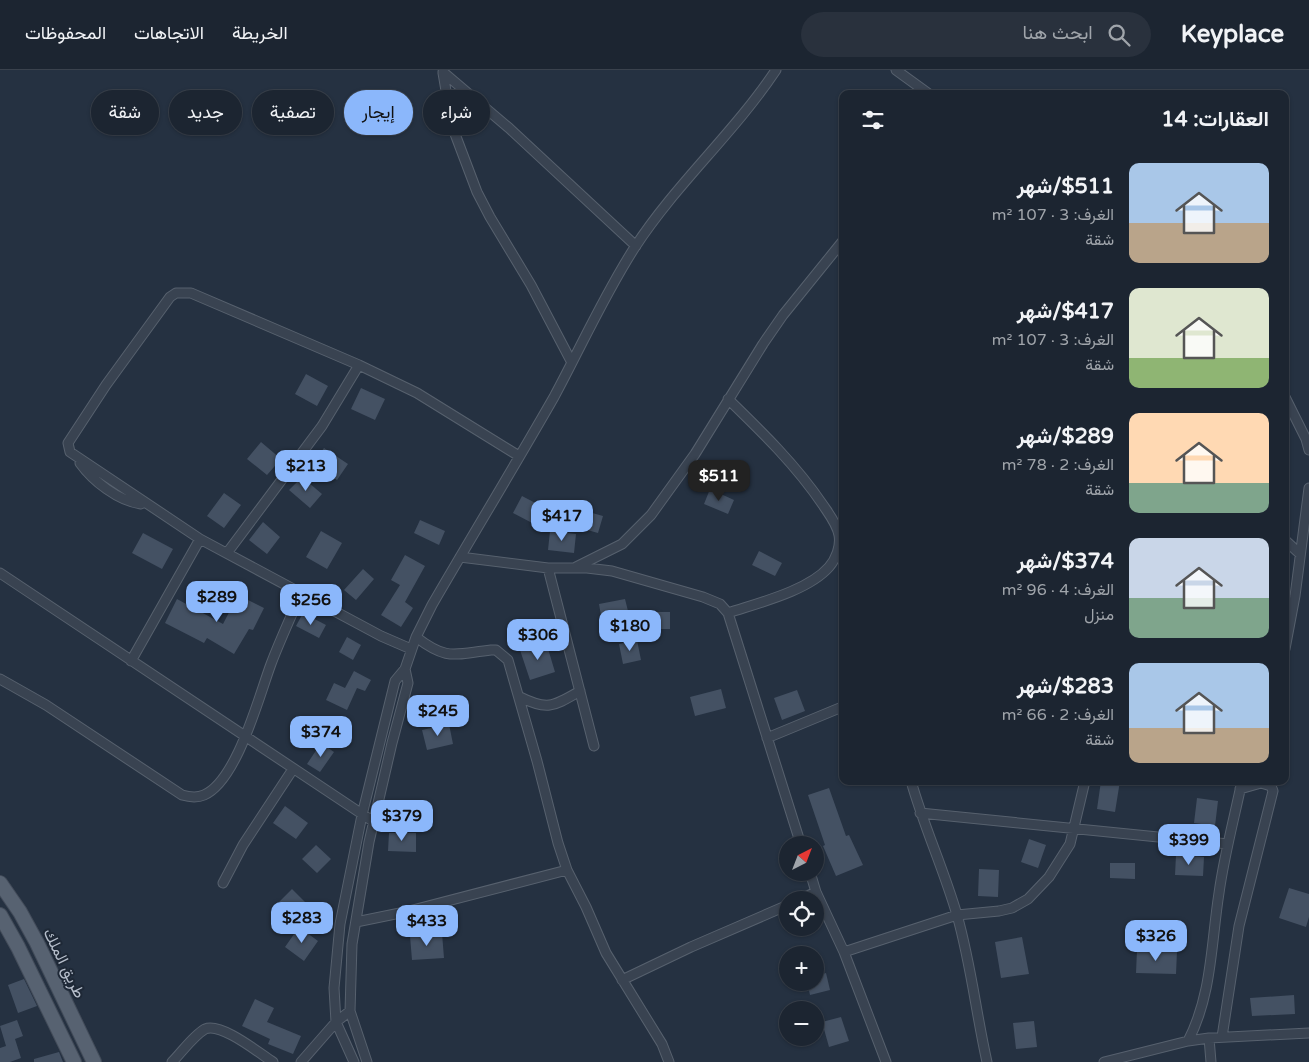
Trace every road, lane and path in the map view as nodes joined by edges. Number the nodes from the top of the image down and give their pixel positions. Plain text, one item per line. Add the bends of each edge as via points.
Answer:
1 (776, 70) edge
2 (896, 70) edge
3 (442, 71) edge
4 (924, 90) edge
5 (636, 246) junction
6 (839, 256) edge
7 (572, 361) junction
8 (359, 365) junction
9 (728, 400) junction
10 (1289, 406) edge
11 (1308, 437) edge
12 (1309, 450) edge
13 (519, 456) junction
14 (1309, 488) edge
15 (200, 539) junction
16 (1289, 544) edge
17 (227, 553) junction
18 (1300, 554) junction
19 (460, 557) junction
20 (548, 568) junction
21 (574, 568) junction
22 (0, 573) edge
23 (301, 593) junction
24 (728, 613) junction
25 (1289, 628) edge
26 (416, 637) junction
27 (411, 649) junction
28 (131, 662) junction
29 (405, 669) junction
30 (0, 679) edge
31 (580, 691) junction
32 (520, 697) junction
33 (839, 709) edge
34 (245, 736) junction
35 (767, 738) junction
36 (594, 746) dead end
37 (293, 769) junction
38 (912, 785) edge
39 (1084, 785) edge
40 (1241, 785) edge
41 (1267, 785) edge
42 (920, 812) junction
43 (362, 815) junction
44 (374, 822) junction
45 (1076, 827) junction
46 (798, 836) edge
47 (1228, 844) junction
48 (567, 870) junction
49 (0, 883) edge
50 (223, 883) dead end
51 (779, 909) edge
52 (824, 909) edge
53 (0, 915) edge
54 (957, 915) junction
55 (356, 922) junction
56 (844, 952) junction
57 (622, 980) junction
58 (350, 1011) junction
59 (336, 1022) junction
60 (1309, 1033) edge
61 (1222, 1036) junction
62 (1209, 1038) junction
63 (1188, 1041) junction
64 (74, 1062) edge
65 (94, 1062) edge
66 (172, 1062) edge
67 (273, 1062) edge
68 (301, 1062) edge
69 (354, 1062) edge
70 (367, 1062) edge
71 (669, 1062) edge
72 (886, 1062) edge
73 (987, 1062) edge
74 (1104, 1062) edge
75 (1211, 1062) edge

1 - 5 street via 747,111
2 - 4 street
3 - 5 street via 509,128
3 - 7 street via 452,126 477,192
5 - 7 street
6 - 9 street via 783,315
7 - 13 street
8 - 13 street via 417,393
8 - 15 street via 191,293 176,293 170,297 68,444 68,450
8 - 17 street via 322,426
9 - 21 street via 695,454 646,520 622,544
9 - 24 street via 791,463 815,493 837,528 839,537 834,559 822,574 784,593
10 - 11 street
11 - 12 street
13 - 19 street
14 - 18 street
15 - 17 street
15 - 28 street
16 - 18 street
17 - 23 street
18 - 25 street
19 - 20 street
19 - 26 street
20 - 21 street
20 - 31 street
21 - 24 street via 612,571 670,586 714,600
22 - 28 street
23 - 27 street
23 - 34 street
24 - 35 street
26 - 27 street
26 - 32 street via 445,654 496,650 508,660
27 - 29 street
28 - 34 street
29 - 43 street via 395,681
29 - 44 street via 408,683
30 - 34 street via 188,797 210,792 232,766
31 - 32 street via 559,704 545,707
31 - 36 street
32 - 48 street
33 - 35 street
34 - 37 street
35 - 46 street
37 - 43 street
37 - 50 street via 243,845
38 - 42 street
39 - 45 street
40 - 47 street
41 - 61 street via 1273,791 1239,926
42 - 45 street
42 - 54 street
43 - 44 street
43 - 59 street via 340,924 334,988
44 - 55 street
45 - 47 street
45 - 54 street via 1058,865 1028,899 1012,908
47 - 63 street via 1208,984 1198,1022
48 - 55 street
48 - 57 street
49 - 65 main road, طريق الملك via 37,943
51 - 57 street
52 - 56 street
53 - 64 main road
54 - 56 street
54 - 73 street
55 - 58 street via 352,944
56 - 72 street
57 - 71 street via 662,1044
58 - 59 street
58 - 70 street
59 - 68 street
59 - 69 street
60 - 61 street
61 - 62 street
62 - 63 street
62 - 75 street
63 - 74 street
66 - 67 street via 199,1034 215,1027

